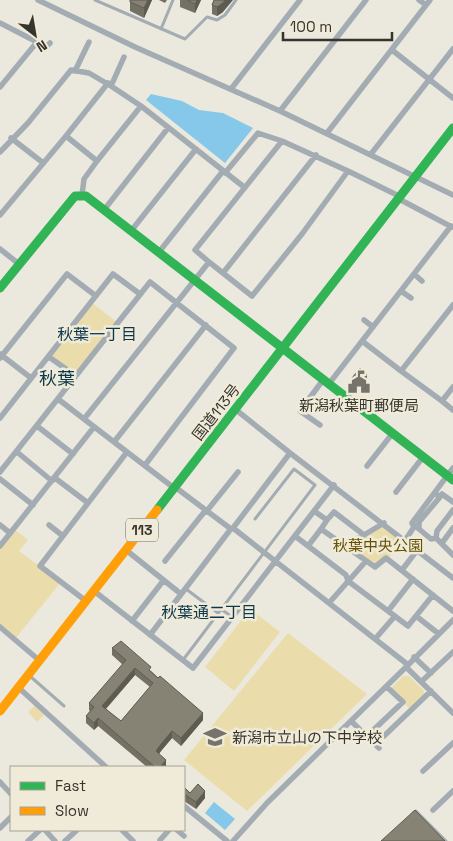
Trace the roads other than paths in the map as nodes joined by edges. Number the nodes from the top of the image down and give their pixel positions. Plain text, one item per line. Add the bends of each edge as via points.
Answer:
1 (38, 0) edge
2 (95, 0) edge
3 (173, 0) edge
4 (236, 0) edge
5 (300, 0) edge
6 (366, 0) edge
7 (419, 0) edge
8 (428, 3) edge
9 (0, 23) edge
10 (161, 29) junction
11 (37, 42) junction
12 (89, 42) dead end
13 (50, 43) dead end
14 (453, 49) edge
15 (392, 50) junction
16 (124, 57) dead end
17 (75, 71) junction
18 (429, 80) junction
19 (109, 84) junction
20 (1, 85) edge
21 (231, 89) junction
22 (453, 98) edge
23 (141, 106) junction
24 (280, 110) junction
25 (168, 128) junction
26 (453, 128) edge
27 (327, 133) junction
28 (66, 136) junction
29 (11, 138) junction
30 (282, 141) junction
31 (196, 150) junction
32 (0, 152) edge
33 (316, 154) junction
34 (371, 154) junction
35 (96, 161) junction
36 (42, 162) junction
37 (348, 171) junction
38 (224, 172) junction
39 (416, 177) junction
40 (244, 187) junction
41 (82, 195) junction
42 (453, 195) edge
43 (400, 198) junction
44 (104, 210) junction
45 (0, 215) edge
46 (452, 227) edge
47 (131, 231) junction
48 (0, 249) edge
49 (159, 252) junction
50 (209, 262) junction
51 (19, 264) junction
52 (223, 273) junction
53 (414, 274) junction
54 (194, 279) junction
55 (422, 281) dead end
56 (0, 288) edge
57 (401, 291) junction
58 (140, 294) junction
59 (96, 296) junction
60 (411, 298) dead end
61 (176, 302) junction
62 (453, 306) edge
63 (364, 320) dead end
64 (206, 326) junction
65 (373, 327) junction
66 (362, 341) junction
67 (282, 348) junction
68 (1, 355) edge
69 (49, 357) junction
70 (401, 371) junction
71 (76, 376) junction
72 (32, 378) junction
73 (326, 382) junction
74 (453, 387) edge
75 (58, 399) junction
76 (442, 401) junction
77 (235, 410) junction
78 (453, 410) edge
79 (0, 418) edge
80 (84, 419) junction
81 (37, 426) junction
82 (320, 426) dead end
83 (94, 427) junction
84 (392, 434) junction
85 (114, 442) junction
86 (16, 452) junction
87 (127, 452) junction
88 (290, 453) junction
89 (73, 454) junction
90 (423, 457) junction
91 (144, 465) junction
92 (367, 466) dead end
93 (0, 472) edge
94 (238, 472) dead end
95 (451, 475) edge
96 (0, 479) edge
97 (53, 479) junction
98 (334, 486) junction
99 (175, 488) junction
100 (396, 492) dead end
101 (434, 493) junction
102 (440, 497) junction
103 (453, 502) edge
104 (88, 503) junction
105 (33, 505) junction
106 (453, 510) edge
107 (206, 511) junction
108 (314, 511) junction
109 (255, 519) dead end
110 (327, 520) junction
111 (384, 523) junction
112 (412, 523) junction
113 (49, 525) dead end
114 (0, 526) edge
115 (453, 528) edge
116 (232, 529) junction
117 (321, 529) junction
118 (419, 529) junction
119 (10, 533) junction
120 (364, 535) junction
121 (63, 536) junction
122 (295, 536) junction
123 (436, 538) junction
124 (406, 539) junction
125 (442, 543) junction
126 (0, 546) edge
127 (308, 546) junction
128 (345, 546) junction
129 (126, 550) junction
130 (418, 550) junction
131 (264, 552) junction
132 (453, 555) edge
133 (165, 561) dead end
134 (276, 561) junction
135 (366, 561) junction
136 (402, 570) junction
137 (453, 578) edge
138 (413, 579) junction
139 (163, 581) junction
140 (348, 581) junction
141 (185, 588) junction
142 (94, 591) junction
143 (181, 594) junction
144 (434, 595) junction
145 (86, 601) junction
146 (329, 603) junction
147 (221, 609) junction
148 (453, 610) edge
149 (388, 611) junction
150 (218, 613) junction
151 (395, 616) junction
152 (416, 616) junction
153 (233, 618) junction
154 (453, 620) edge
155 (132, 621) junction
156 (0, 627) edge
157 (439, 634) junction
158 (150, 635) junction
159 (375, 639) junction
160 (453, 652) edge
161 (414, 658) junction
162 (182, 660) junction
163 (40, 661) junction
164 (407, 665) junction
165 (431, 673) junction
166 (29, 675) junction
167 (422, 682) junction
168 (387, 687) junction
169 (19, 688) junction
170 (431, 691) junction
171 (2, 705) edge
172 (64, 706) dead end
173 (452, 709) edge
174 (351, 721) junction
175 (384, 736) dead end
176 (366, 737) junction
177 (453, 743) edge
178 (378, 748) dead end
179 (105, 766) edge
180 (423, 771) dead end
181 (0, 782) edge
182 (453, 791) edge
183 (10, 793) edge
184 (185, 807) edge
185 (433, 810) dead end
186 (409, 817) edge
187 (10, 818) edge
188 (0, 828) edge
189 (39, 831) edge
190 (76, 831) edge
191 (123, 831) edge
192 (169, 831) edge
193 (178, 831) edge
194 (184, 836) dead end
195 (160, 840) edge
196 (28, 841) edge
197 (65, 841) edge
198 (133, 841) edge
199 (227, 841) edge
200 (233, 841) edge
201 (446, 841) edge

1 - 21 street
2 - 10 lane
3 - 10 lane
4 - 10 lane via 226,15 217,20 207,17 185,39
5 - 21 street
6 - 24 street
7 - 8 street
8 - 15 street
9 - 11 street
11 - 13 street via 47,46
11 - 20 street
12 - 17 street
14 - 18 street
15 - 18 street
15 - 27 street
16 - 19 street
17 - 19 street via 89,73
17 - 29 street via 71,70 28,123
18 - 22 street
18 - 34 street
19 - 23 street
19 - 28 street
21 - 24 street
23 - 25 street
23 - 35 street
24 - 27 street
25 - 31 street
25 - 44 street
26 - 39 main road, 国道113号 / 113
27 - 34 street
28 - 35 street
28 - 36 street
29 - 32 street
29 - 36 street
30 - 33 street
30 - 38 street via 258,133
30 - 40 street
31 - 38 street
31 - 47 street
33 - 37 street via 329,164
33 - 52 street
34 - 39 street
35 - 41 street via 84,179
36 - 45 street
37 - 43 street
37 - 52 street via 252,296
38 - 40 street
38 - 49 street
39 - 42 street
39 - 43 main road, 国道113号 / 113
40 - 50 street via 195,250
41 - 44 main road
41 - 51 main road via 75,196 64,207
43 - 46 street
43 - 67 main road, 国道113号 / 113
44 - 47 main road
46 - 53 street
47 - 49 main road
48 - 51 street
49 - 54 main road
50 - 52 street
50 - 54 street
51 - 56 main road
53 - 55 street
53 - 57 street
54 - 61 street
54 - 67 main road
57 - 60 street
57 - 65 street
58 - 59 street via 113,274
58 - 61 street via 150,282
58 - 71 street
59 - 68 street via 67,274
59 - 69 street
61 - 64 street
61 - 80 street
62 - 70 street
63 - 65 street
64 - 85 street
64 - 91 street via 234,348
65 - 66 street
66 - 70 street
66 - 73 street
67 - 73 main road
67 - 77 main road, 国道113号 / 113
68 - 72 street
69 - 71 street
69 - 72 street
70 - 76 street
71 - 75 street
72 - 79 street
73 - 82 street via 300,411
73 - 84 main road
74 - 76 street
75 - 80 street
75 - 81 street
76 - 78 street
77 - 88 street
77 - 99 main road, 国道113号 / 113
80 - 83 street
81 - 86 street
81 - 89 street
83 - 85 street
83 - 89 street
84 - 90 main road
84 - 92 street
85 - 87 street
86 - 93 street
86 - 97 street
87 - 91 street
87 - 104 street
88 - 98 street
88 - 116 street
89 - 97 street
90 - 95 main road
90 - 100 street
91 - 99 street
94 - 107 street
95 - 101 street
96 - 105 street
97 - 104 street
97 - 105 street
98 - 108 street
98 - 111 street
99 - 107 street
99 - 129 main road, 国道113号 / 113
101 - 102 street
101 - 112 street
102 - 103 street via 442,494
102 - 118 street via 419,522
104 - 121 street
105 - 119 street
106 - 123 street via 437,531
107 - 116 street
107 - 133 street
108 - 110 street
108 - 122 street
109 - 131 lane via 294,469 315,485
110 - 117 street
110 - 120 street via 334,512
111 - 120 street
111 - 124 street
112 - 118 street
112 - 124 street via 414,527
113 - 121 street
114 - 119 street
115 - 125 street
116 - 131 street
116 - 141 street
117 - 127 street
117 - 128 street
118 - 123 street via 431,539
119 - 126 street
120 - 128 street
121 - 145 street via 40,566
122 - 127 street
122 - 134 street
123 - 125 street
124 - 130 street
125 - 132 street via 443,548
127 - 140 street via 346,575
128 - 135 street
129 - 139 street
129 - 142 main road, 国道113号 / 113
130 - 136 street
130 - 137 street
131 - 134 street
131 - 147 lane
134 - 146 street
134 - 153 street
135 - 136 street via 375,567 386,558
135 - 140 street
136 - 138 street
138 - 144 street
138 - 149 street
139 - 143 street
139 - 155 street
140 - 146 street
140 - 149 street
141 - 143 street
141 - 150 lane
142 - 145 main road, 国道113号 / 113
142 - 155 street
143 - 158 street
144 - 148 street
144 - 152 street
145 - 163 main road, 国道113号 / 113
146 - 159 street
147 - 150 lane
147 - 153 lane
149 - 151 street
150 - 162 lane
151 - 152 street via 408,626
151 - 159 street
152 - 157 street
153 - 162 street via 193,668
154 - 157 street
155 - 158 street
156 - 163 street
157 - 161 street
158 - 162 street
159 - 164 street
160 - 165 street
161 - 164 street
161 - 165 street
163 - 166 main road, 国道113号 / 113
164 - 167 street
164 - 168 street
165 - 167 street
166 - 169 main road, 国道113号 / 113
166 - 172 lane
167 - 170 street
168 - 174 street
168 - 176 street via 402,702
169 - 171 main road, 国道113号 / 113
169 - 179 street
170 - 173 street
170 - 175 street
174 - 176 street
174 - 200 street
176 - 178 street
177 - 180 street
181 - 183 street
182 - 185 street
184 - 199 street
186 - 201 lane via 416,811
187 - 188 street
189 - 196 street
190 - 197 street
191 - 198 street
192 - 195 street
193 - 194 street

